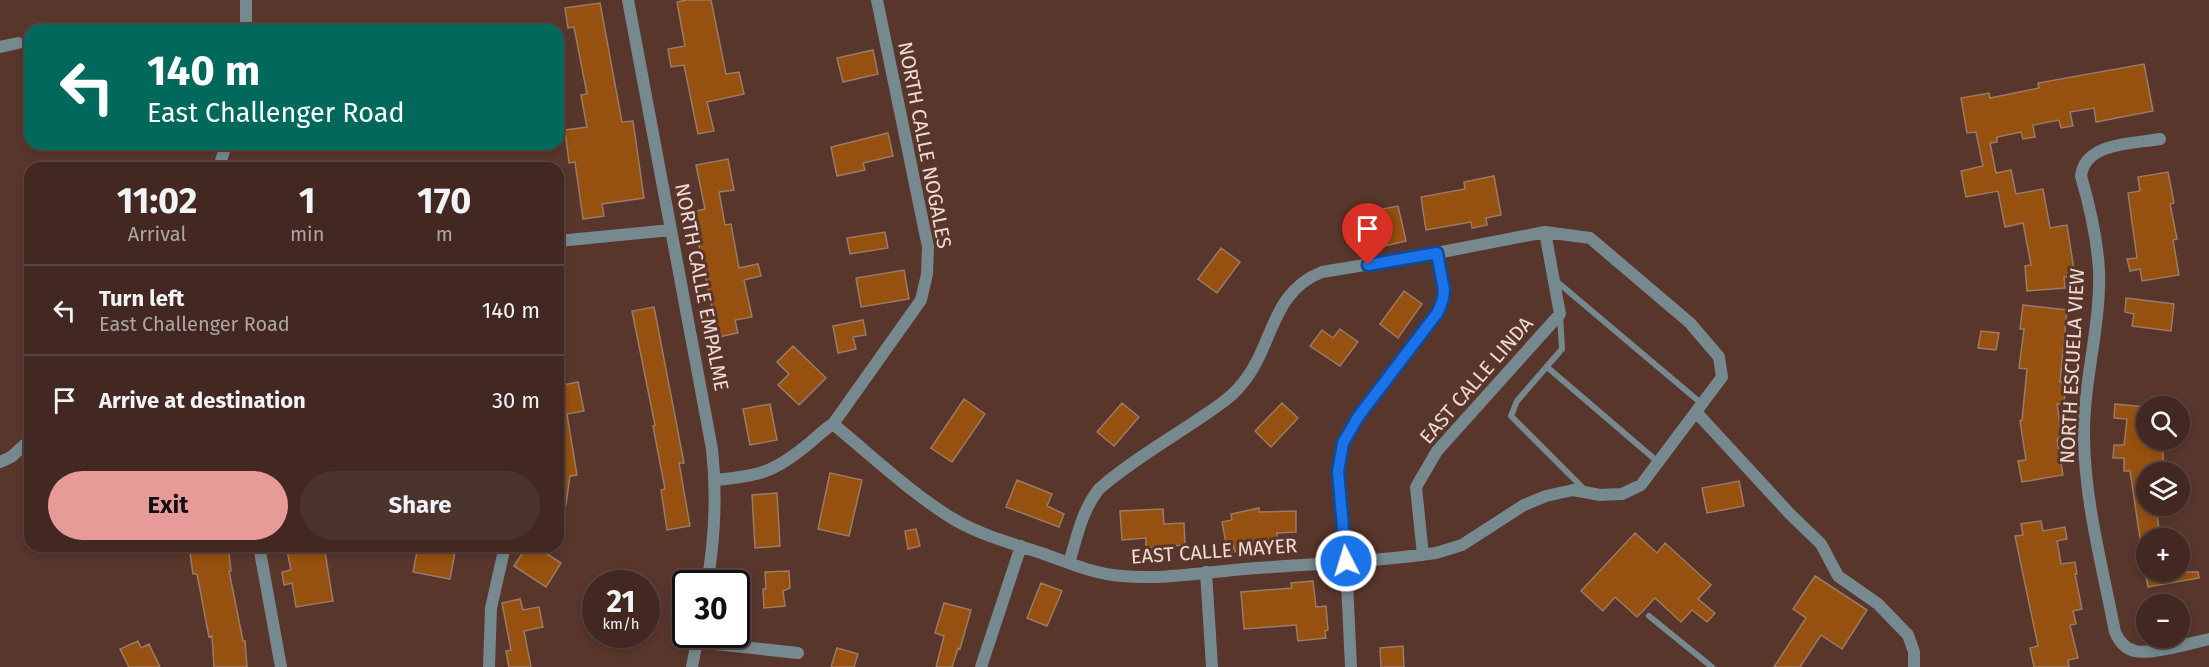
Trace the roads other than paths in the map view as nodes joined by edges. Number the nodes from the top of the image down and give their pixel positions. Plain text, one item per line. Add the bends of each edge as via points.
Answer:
1 (246, 0) edge
2 (628, 0) edge
3 (877, 0) edge
4 (246, 24) edge
5 (18, 43) dead end
6 (0, 47) edge
7 (2160, 139) dead end
8 (671, 230) junction
9 (1545, 232) junction
10 (564, 240) edge
11 (1437, 253) junction
12 (1554, 280) junction
13 (1560, 314) junction
14 (1547, 367) junction
15 (1699, 408) junction
16 (833, 424) junction
17 (24, 446) edge
18 (0, 462) edge
19 (1658, 462) junction
20 (716, 480) junction
21 (1588, 493) junction
22 (1021, 546) junction
23 (260, 552) edge
24 (504, 552) edge
25 (1423, 555) junction
26 (1346, 561) junction
27 (1069, 563) junction
28 (709, 570) edge
29 (1206, 572) junction
30 (1649, 616) dead end
31 (2209, 639) edge
32 (750, 646) edge
33 (695, 648) edge
34 (798, 653) dead end
35 (281, 667) edge
36 (489, 667) edge
37 (692, 667) edge
38 (981, 667) edge
39 (1212, 667) edge
40 (1351, 667) edge
41 (1712, 667) edge
42 (1914, 667) edge

1 - 4 street
2 - 8 street, NORTH CALLE EMPALME
3 - 16 street, NORTH CALLE NOGALES via 925,233 927,274 921,300
5 - 6 street
7 - 31 street, NORTH ESCUELA VIEW via 2096,151 2085,163 2081,176 2093,223 2099,271 2084,435 2085,469 2115,632 2120,641 2128,648 2144,652
8 - 10 street
8 - 20 street, NORTH CALLE EMPALME
9 - 11 street, EAST CALLE MAYER
9 - 12 street, EAST CALLE LINDA
9 - 15 street, EAST CALLE MAYER via 1590,238 1690,323 1719,357 1722,377
11 - 26 street via 1444,290 1440,308 1343,443 1338,472
11 - 27 street, EAST CALLE MAYER via 1322,272 1295,288 1281,307 1250,374 1234,393 1095,494 1084,513
12 - 13 street, EAST CALLE LINDA
12 - 15 lane
13 - 14 lane via 1562,349
13 - 25 street, EAST CALLE LINDA via 1437,451 1416,487
14 - 19 lane
14 - 21 lane via 1517,401 1511,416
15 - 19 street, EAST CALLE MAYER
15 - 42 street via 1821,544 1838,576 1878,604 1908,635
16 - 20 street, NORTH CALLE NOGALES via 772,469 752,476
16 - 22 street, EAST CALLE MAYER via 929,503 980,533
17 - 18 street
19 - 21 street, EAST CALLE MAYER via 1641,485 1622,494
20 - 28 street, NORTH CALLE EMPALME via 716,520
21 - 25 street, EAST CALLE MAYER via 1573,490 1546,496 1524,505 1462,545
22 - 27 street, EAST CALLE MAYER
22 - 38 street
23 - 35 street
24 - 36 street via 491,608
25 - 26 street, EAST CALLE MAYER
26 - 29 street, EAST CALLE MAYER
26 - 40 street
27 - 29 street, EAST CALLE MAYER via 1124,577
29 - 39 street
30 - 41 lane
32 - 34 street
33 - 37 street

